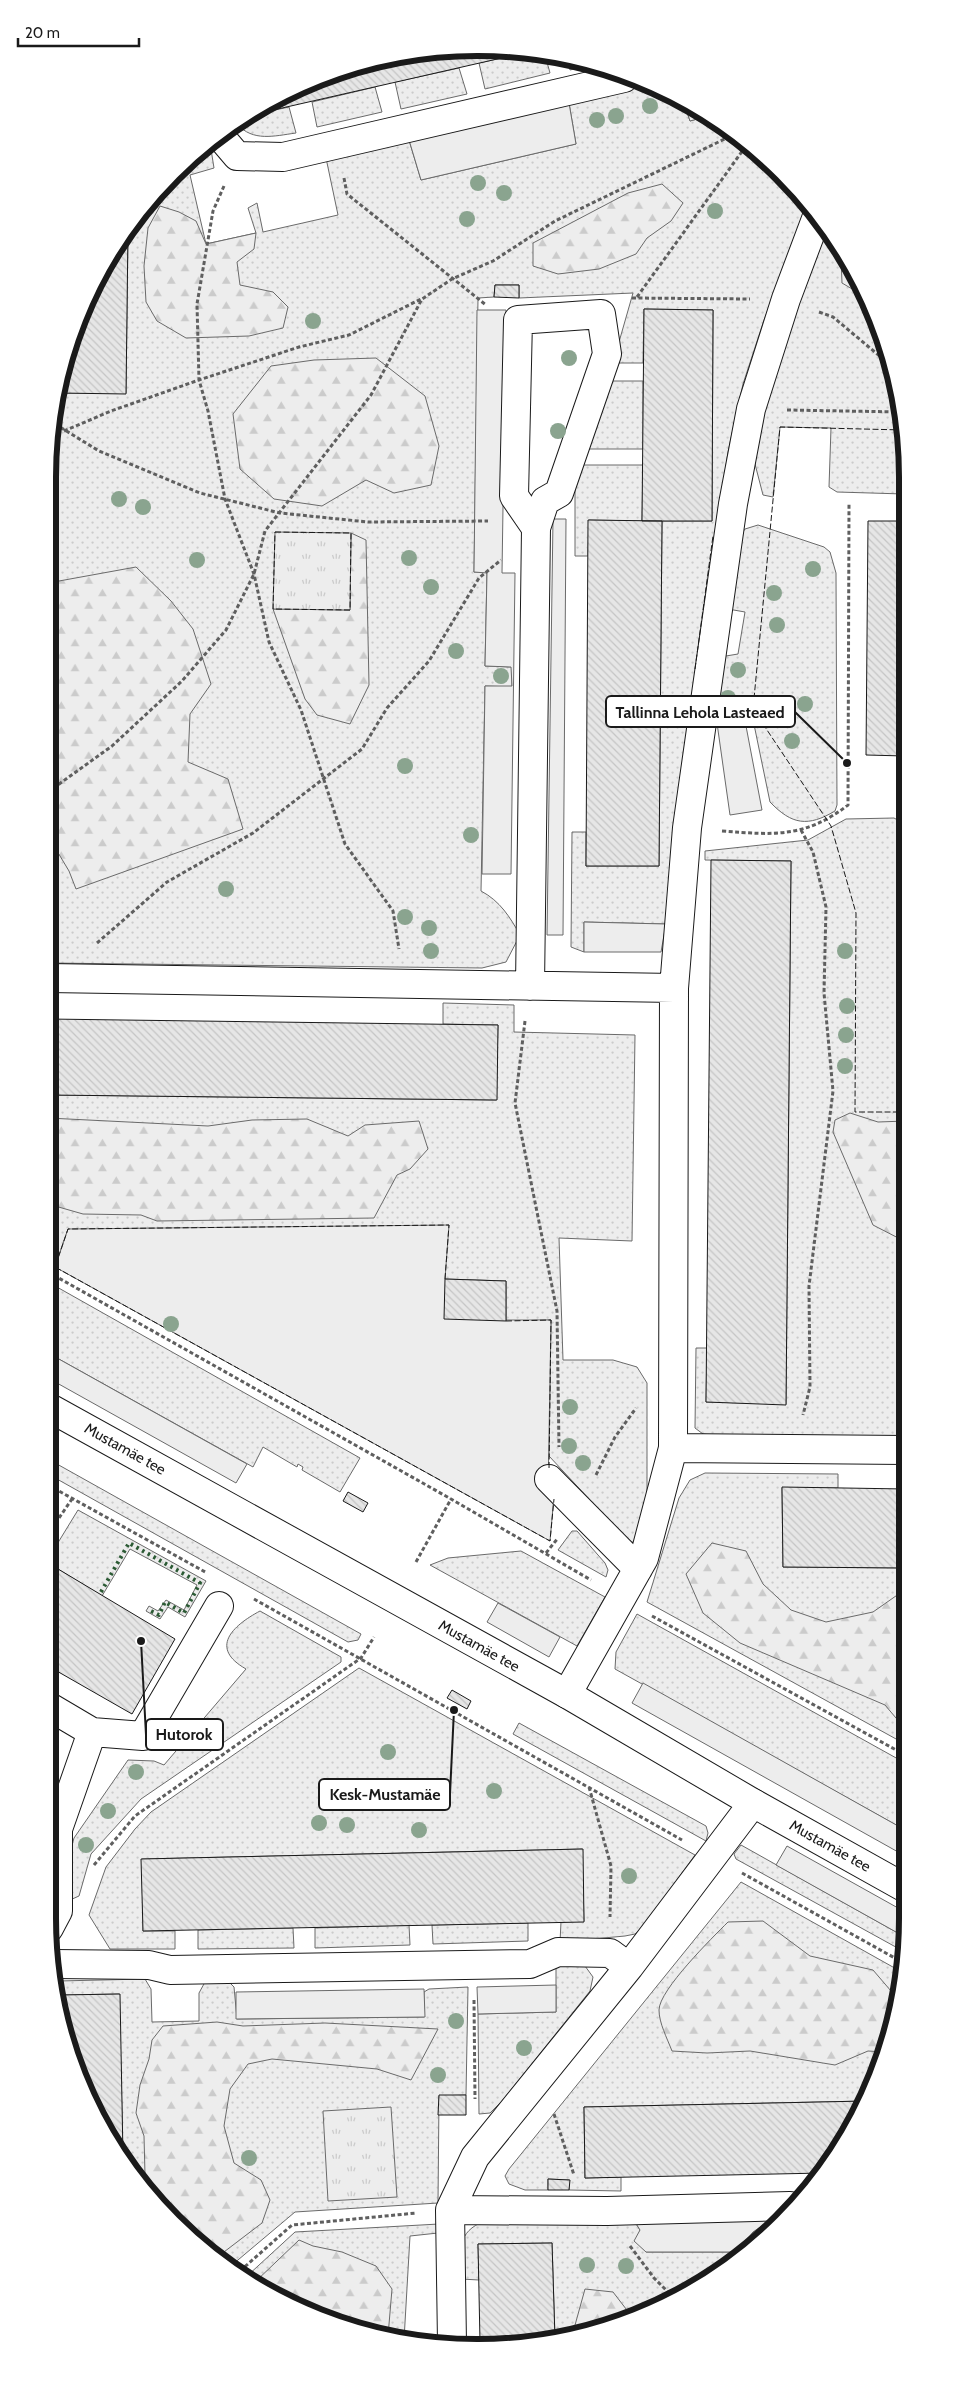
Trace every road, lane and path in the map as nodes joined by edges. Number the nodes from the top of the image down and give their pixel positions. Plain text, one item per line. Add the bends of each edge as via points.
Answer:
1 (616, 80) edge
2 (727, 138) edge
3 (224, 141) edge
4 (335, 144) junction
5 (743, 151) edge
6 (237, 156) junction
7 (814, 224) edge
8 (452, 279) junction
9 (637, 297) junction
10 (422, 299) junction
11 (786, 299) junction
12 (601, 314) junction
13 (518, 320) junction
14 (881, 357) edge
15 (199, 380) junction
16 (752, 409) junction
17 (893, 412) edge
18 (59, 428) edge
19 (64, 431) junction
20 (225, 499) junction
21 (849, 504) dead end
22 (280, 513) junction
23 (536, 528) junction
24 (254, 574) junction
25 (324, 778) junction
26 (56, 786) edge
27 (687, 828) junction
28 (801, 830) junction
29 (56, 978) edge
30 (78, 979) junction
31 (404, 984) junction
32 (530, 986) junction
33 (674, 988) junction
34 (56, 1277) edge
35 (642, 1400) dead end
36 (56, 1410) edge
37 (673, 1448) junction
38 (795, 1449) junction
39 (899, 1450) edge
40 (562, 1493) junction
41 (72, 1499) dead end
42 (450, 1499) junction
43 (56, 1522) edge
44 (546, 1553) junction
45 (416, 1562) dead end
46 (638, 1569) junction
47 (622, 1599) junction
48 (219, 1606) dead end
49 (374, 1637) dead end
50 (361, 1658) junction
51 (567, 1694) junction
52 (56, 1711) edge
53 (92, 1732) junction
54 (899, 1752) edge
55 (588, 1787) junction
56 (753, 1803) junction
57 (711, 1856) junction
58 (93, 1870) dead end
59 (899, 1885) edge
60 (56, 1915) edge
61 (896, 1959) edge
62 (620, 1960) junction
63 (59, 1964) edge
64 (474, 1966) junction
65 (475, 2100) dead end
66 (554, 2113) dead end
67 (575, 2176) dead end
68 (783, 2206) edge
69 (450, 2210) junction
70 (607, 2211) junction
71 (243, 2268) edge
72 (669, 2293) edge
73 (452, 2338) edge

1 - 4 street
2 - 8 path via 555,221 493,262
3 - 6 street
4 - 6 street via 283,157
4 - 8 path via 347,194
5 - 9 path
6 - 15 path via 213,211 197,304
7 - 11 street
8 - 10 path
8 - 13 path via 483,303
9 - 11 path
9 - 12 path via 623,300
10 - 15 path via 350,335
10 - 22 path via 371,395
11 - 14 path via 833,317
11 - 16 street
12 - 13 street
12 - 23 street via 608,354 559,493 545,501
13 - 23 street via 514,496
15 - 19 path
15 - 20 path
16 - 17 path
16 - 27 street via 733,504
18 - 19 path
19 - 20 path via 99,451 200,493
20 - 22 path
20 - 24 path
21 - 28 path via 848,805 828,820
22 - 23 path via 368,522 482,520
22 - 24 path via 265,531
23 - 25 path via 480,578 429,661 387,708 362,748
23 - 32 street
24 - 25 path via 269,642 301,710
24 - 26 path via 226,630 182,681 112,746
25 - 30 path via 253,833 167,882 99,939
25 - 31 path via 345,844 393,911
27 - 28 path via 766,834
27 - 33 street
28 - 38 path via 813,852 826,907 824,993 833,1091 809,1286 810,1387
29 - 30 street
30 - 31 street
31 - 32 street
32 - 33 street
32 - 40 path via 515,1103 557,1311
33 - 37 street
34 - 42 path
35 - 40 path via 615,1437
36 - 51 street, Mustamäe tee
37 - 38 street
37 - 46 street via 644,1558
38 - 39 street
40 - 44 path
40 - 46 street
41 - 43 path
42 - 44 path
42 - 45 path
44 - 47 path
46 - 47 street
47 - 51 street
47 - 54 path
48 - 53 street via 143,1736
49 - 50 path
50 - 55 path
50 - 58 path via 135,1816 96,1862
51 - 56 street, Mustamäe tee
52 - 53 street
53 - 60 street via 58,1829
55 - 57 path
55 - 62 path via 611,1866
56 - 57 street
56 - 59 street, Mustamäe tee
57 - 61 path
57 - 62 street
62 - 64 street via 558,1952 530,1964
62 - 69 street via 475,2157
63 - 64 street via 149,1965 170,1970
64 - 65 path
66 - 67 path
68 - 70 street
69 - 70 street
69 - 71 path via 292,2225
69 - 73 street
70 - 72 path via 654,2278

